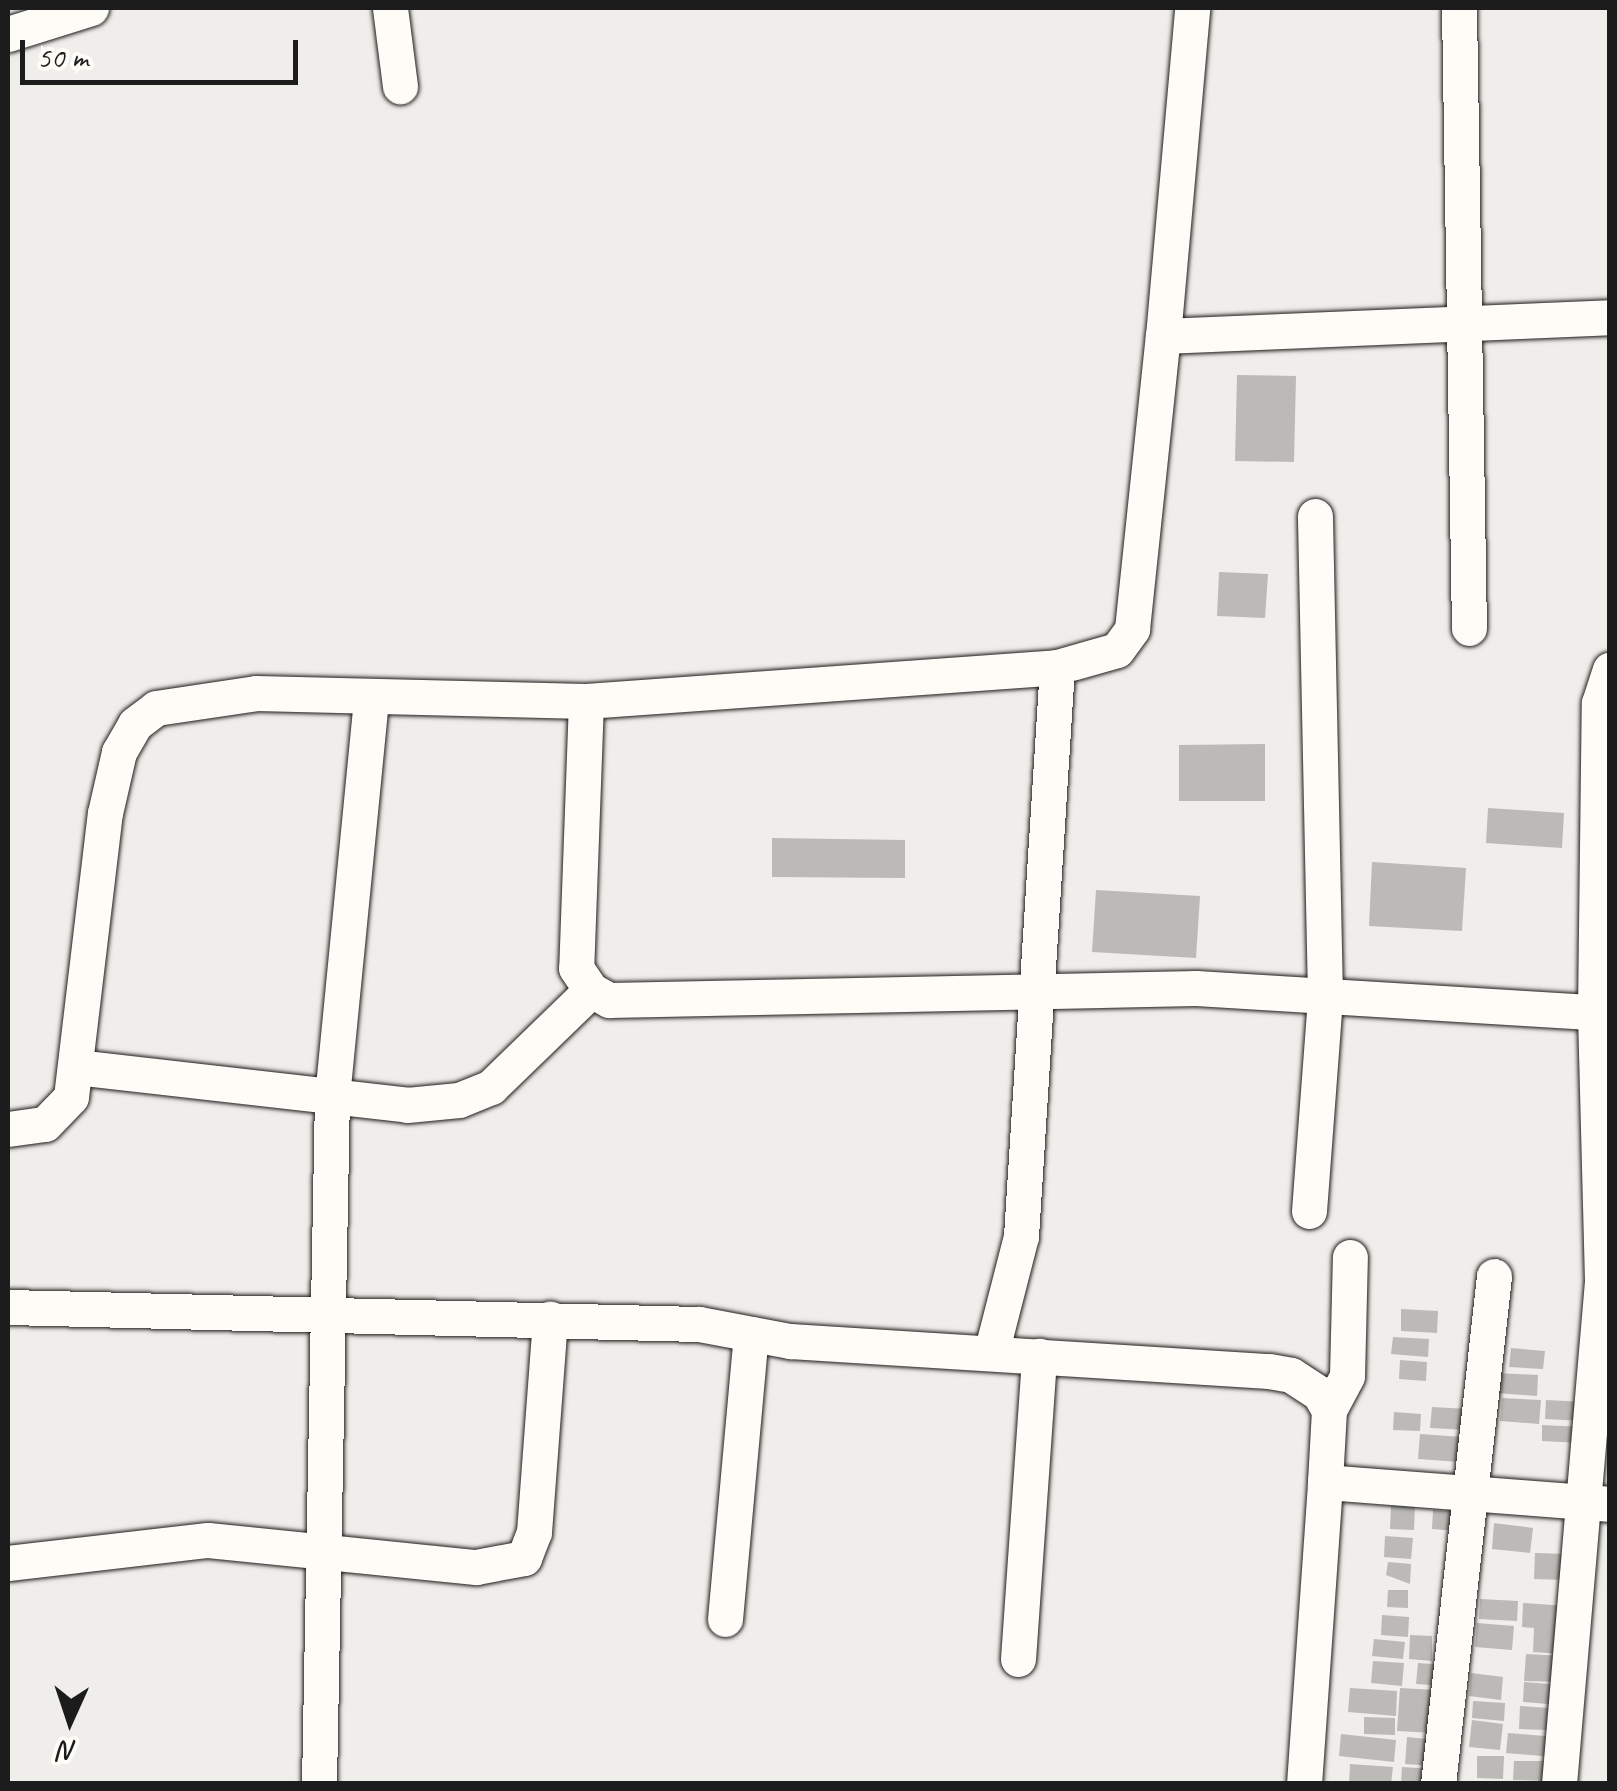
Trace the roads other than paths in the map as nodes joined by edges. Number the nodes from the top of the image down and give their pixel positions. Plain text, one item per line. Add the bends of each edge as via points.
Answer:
1 (90, 8) edge
2 (390, 8) edge
3 (1192, 8) edge
4 (1460, 8) edge
5 (8, 34) edge
6 (400, 86) dead end
7 (1610, 317) edge
8 (1466, 323) junction
9 (1163, 336) junction
10 (1315, 516) dead end
11 (1469, 628) dead end
12 (1057, 668) junction
13 (1610, 670) edge
14 (370, 697) junction
15 (586, 701) junction
16 (591, 990) junction
17 (1036, 992) junction
18 (1325, 996) junction
19 (1602, 1012) edge
20 (76, 1067) junction
21 (332, 1096) junction
22 (8, 1129) edge
23 (1310, 1211) dead end
24 (1350, 1257) dead end
25 (1494, 1276) dead end
26 (1606, 1282) edge
27 (8, 1307) edge
28 (329, 1316) junction
29 (550, 1320) junction
30 (751, 1334) junction
31 (992, 1353) junction
32 (1039, 1356) junction
33 (1329, 1410) junction
34 (1325, 1482) junction
35 (1473, 1498) junction
36 (1597, 1503) edge
37 (323, 1550) junction
38 (8, 1563) edge
39 (724, 1618) dead end
40 (1018, 1658) dead end
41 (319, 1784) edge
42 (1304, 1784) edge
43 (1438, 1784) edge
44 (1559, 1784) edge

1 - 5 street
2 - 6 street
3 - 9 street
4 - 8 street
7 - 8 street
8 - 9 street
8 - 11 street
9 - 12 street via 1132,629 1117,650
10 - 18 street
12 - 15 street
12 - 17 street
13 - 19 street via 1599,703
14 - 15 street
14 - 20 street via 208,696 156,708 135,724 119,752 105,813
14 - 21 street
15 - 16 street via 576,968
16 - 17 street via 640,1003
16 - 21 street via 491,1087 460,1100 407,1105
17 - 18 street via 1196,988
17 - 31 street via 1021,1236
18 - 19 street
18 - 23 street
19 - 26 street
20 - 21 street
20 - 22 street via 63,1111 45,1124
21 - 28 street
24 - 33 street via 1347,1376
25 - 35 street
26 - 36 street
27 - 28 street
28 - 29 street
28 - 37 street
29 - 30 street via 699,1324
29 - 37 street via 534,1532 524,1558 476,1568
30 - 31 street
30 - 39 street
31 - 32 street
32 - 33 street via 1269,1370 1319,1393
32 - 40 street
33 - 34 street
34 - 35 street
34 - 42 street
35 - 36 street
35 - 43 street
36 - 44 street
37 - 38 street via 194,1540
37 - 41 street

